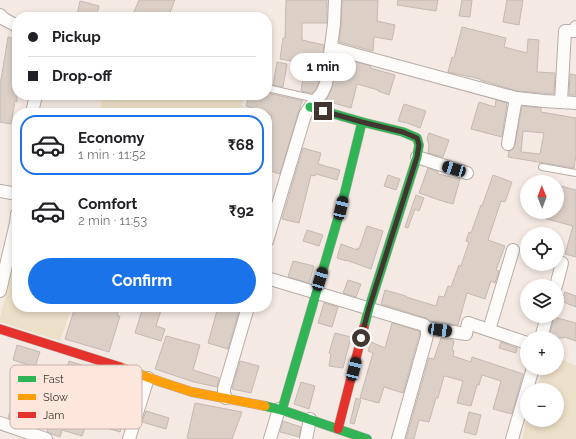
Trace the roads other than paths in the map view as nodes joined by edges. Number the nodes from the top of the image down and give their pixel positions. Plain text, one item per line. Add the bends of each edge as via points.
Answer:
1 (335, 0) edge
2 (0, 15) edge
3 (12, 23) edge
4 (0, 26) edge
5 (12, 26) edge
6 (576, 27) edge
7 (331, 48) junction
8 (272, 90) edge
9 (516, 98) junction
10 (561, 102) junction
11 (314, 103) junction
12 (576, 103) edge
13 (362, 122) junction
14 (508, 144) dead end
15 (417, 157) junction
16 (542, 167) dead end
17 (467, 173) dead end
18 (576, 173) edge
19 (0, 191) edge
20 (12, 193) edge
21 (272, 224) edge
22 (12, 239) edge
23 (513, 250) dead end
24 (272, 280) edge
25 (0, 285) edge
26 (316, 293) junction
27 (369, 308) junction
28 (247, 312) edge
29 (427, 328) junction
30 (0, 329) edge
31 (489, 330) junction
32 (520, 341) edge
33 (115, 365) edge
34 (142, 375) edge
35 (531, 375) edge
36 (148, 378) junction
37 (142, 397) edge
38 (226, 398) junction
39 (280, 409) junction
40 (310, 419) junction
41 (0, 423) edge
42 (10, 426) edge
43 (17, 429) edge
44 (132, 429) edge
45 (338, 429) junction
46 (46, 439) edge
47 (129, 439) edge
48 (270, 439) edge
49 (306, 439) edge
50 (367, 439) edge
51 (398, 439) edge
52 (512, 439) edge

1 - 7 street
2 - 3 street
4 - 5 street
6 - 10 street via 575,31 565,31
7 - 9 street
7 - 11 street via 326,84
8 - 11 lane
9 - 10 street
9 - 14 street
10 - 12 street
11 - 13 street
11 - 21 street via 305,115
13 - 15 street via 417,138
13 - 26 street via 341,208
15 - 17 street
15 - 27 street
16 - 18 lane
19 - 20 street
22 - 25 street
23 - 31 street
24 - 26 street
26 - 27 street
26 - 39 street
27 - 29 street
27 - 45 street
28 - 38 street via 224,389
29 - 31 street via 466,334 468,323
29 - 51 street
30 - 33 street
31 - 32 street
34 - 36 street
35 - 52 street
36 - 37 street
36 - 38 street via 206,395
38 - 39 street
39 - 40 street
39 - 48 street
40 - 45 street
40 - 49 street
41 - 42 street
43 - 46 street
44 - 47 street
45 - 50 street

